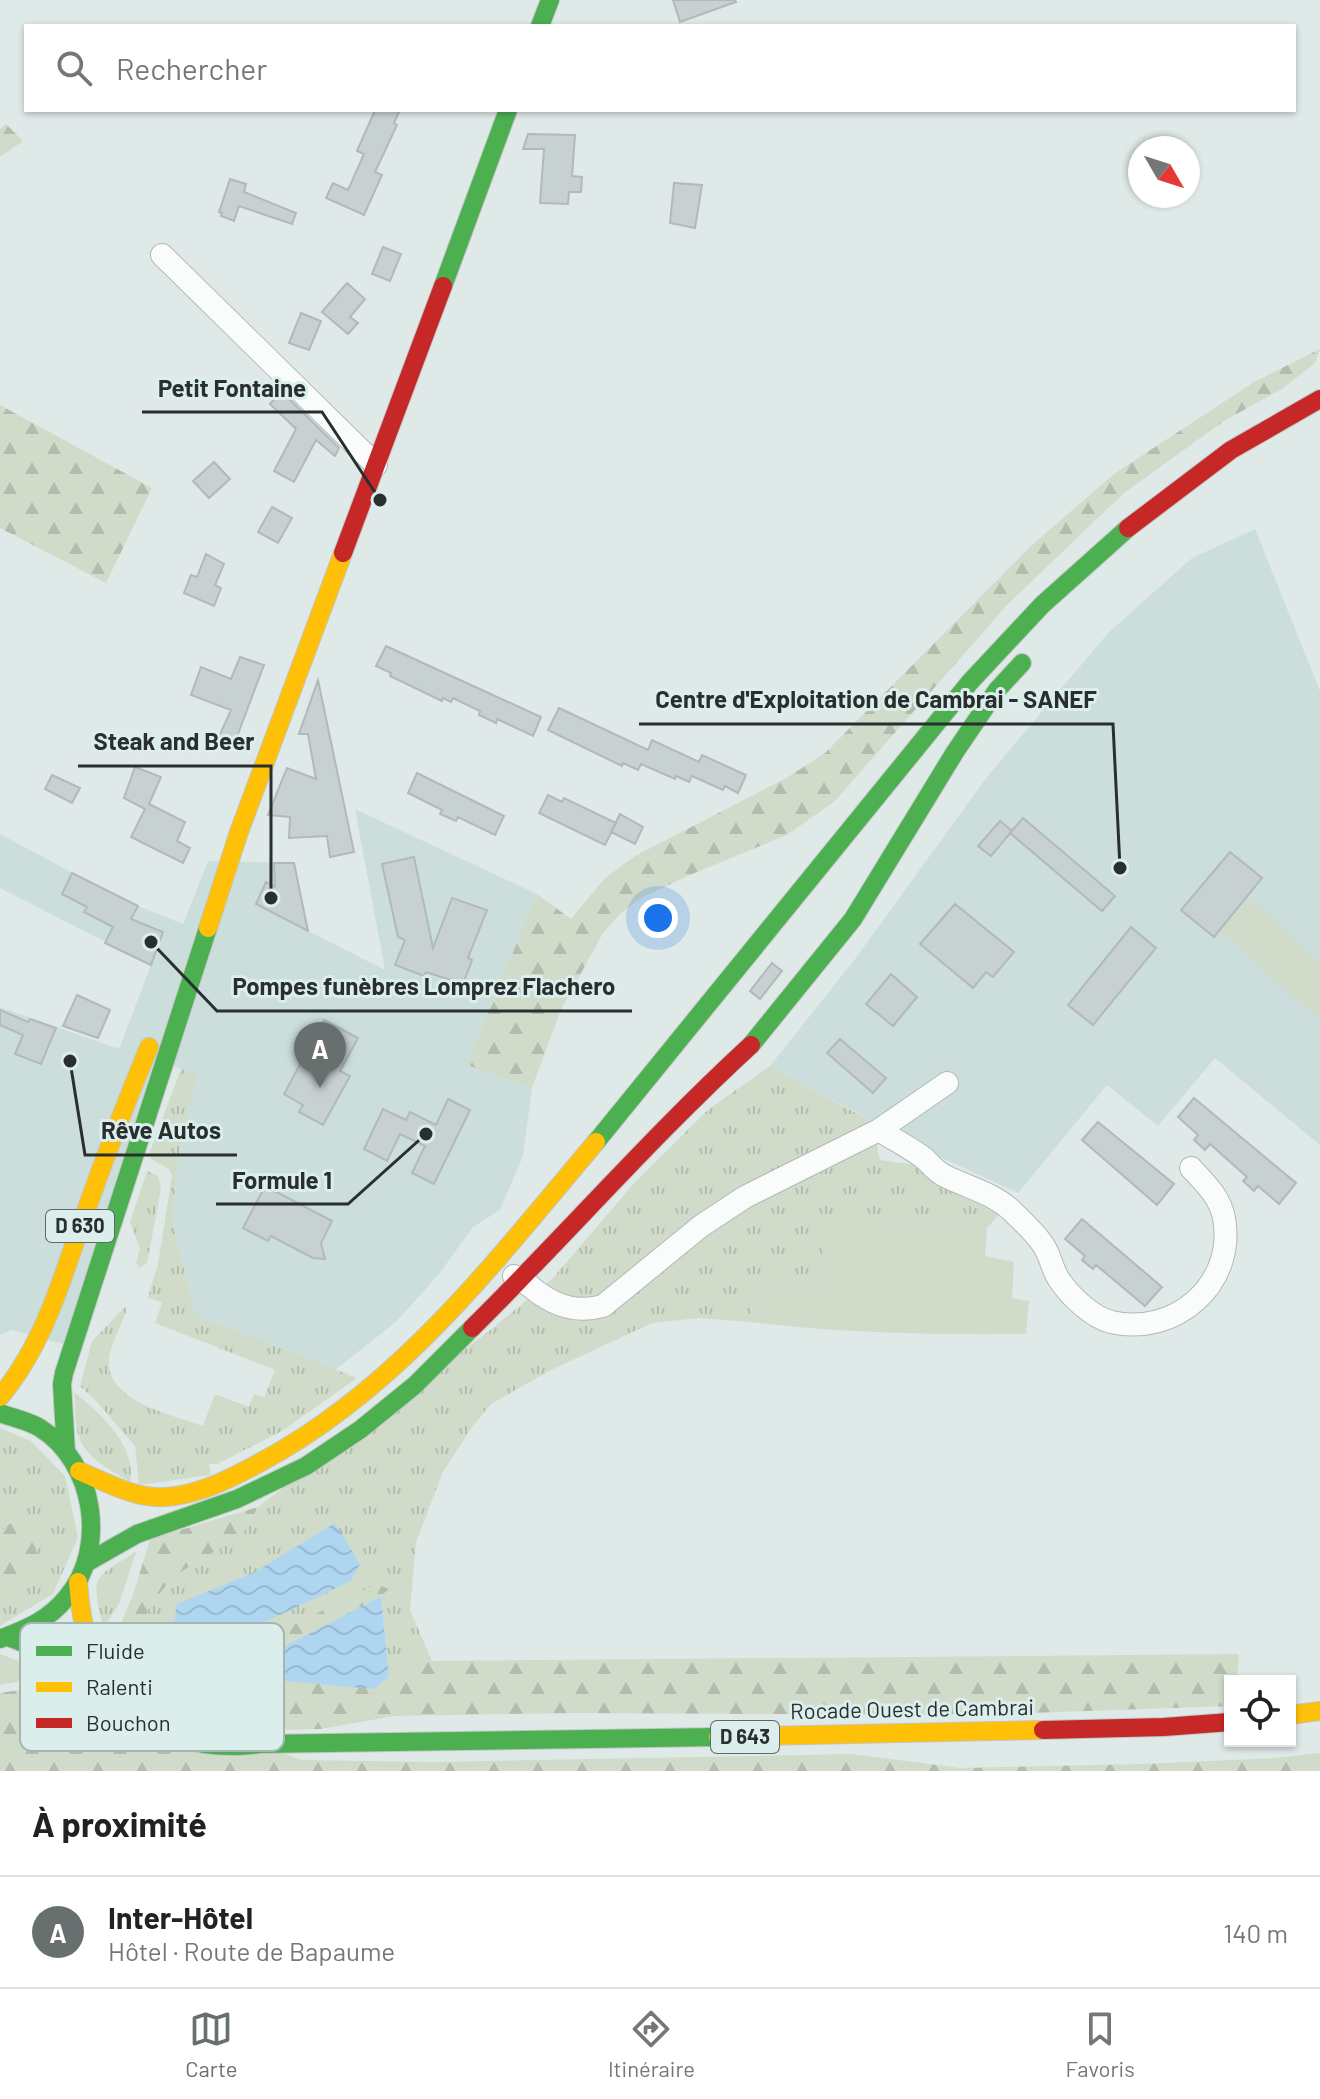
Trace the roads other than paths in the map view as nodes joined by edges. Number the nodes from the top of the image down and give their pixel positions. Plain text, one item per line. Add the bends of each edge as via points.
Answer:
1 (550, 0) edge
2 (541, 24) edge
3 (507, 112) edge
4 (162, 255) dead end
5 (1319, 400) edge
6 (376, 465) junction
7 (1029, 655) dead end
8 (948, 710) junction
9 (883, 819) dead end
10 (239, 832) junction
11 (947, 1083) dead end
12 (634, 1124) dead end
13 (879, 1130) junction
14 (104, 1161) junction
15 (1191, 1168) dead end
16 (109, 1234) junction
17 (499, 1253) junction
18 (522, 1279) junction
19 (447, 1317) junction
20 (0, 1397) edge
21 (0, 1413) edge
22 (66, 1452) junction
23 (79, 1471) junction
24 (86, 1563) junction
25 (78, 1582) junction
26 (37, 1623) edge
27 (84, 1623) edge
28 (1320, 1711) edge
29 (1296, 1714) edge
30 (1224, 1722) edge
31 (284, 1744) edge

1 - 2 main road
3 - 6 main road, D 630
4 - 6 street
5 - 8 main road via 1233,449 1095,554
6 - 10 main road, D 630
7 - 18 main road via 997,690 955,752 853,919 753,1043
8 - 9 main road
8 - 17 main road via 619,1119
10 - 14 main road, D 630
10 - 16 main road, D 630
11 - 13 street
12 - 17 main road via 591,1171
13 - 15 street via 940,1173 1011,1210 1044,1247 1058,1280 1086,1309 1108,1322 1140,1326 1190,1305 1223,1263 1223,1217 1213,1191
13 - 18 street via 745,1197 603,1306 566,1308
14 - 16 main road via 114,1180
14 - 20 main road, D 630 via 38,1344
16 - 22 main road, D 630 via 62,1384
17 - 19 main road
18 - 19 street via 501,1276
18 - 24 main road via 415,1385 328,1452 262,1489 137,1534
19 - 23 main road via 363,1393 230,1480 157,1498
21 - 22 main road via 40,1429
22 - 23 main road
23 - 24 main road via 92,1516
24 - 25 main road
25 - 26 main road via 55,1611
25 - 27 main road, Rocade Ouest de Cambrai / D 643
28 - 29 main road
30 - 31 main road, Rocade Ouest de Cambrai / D 643

